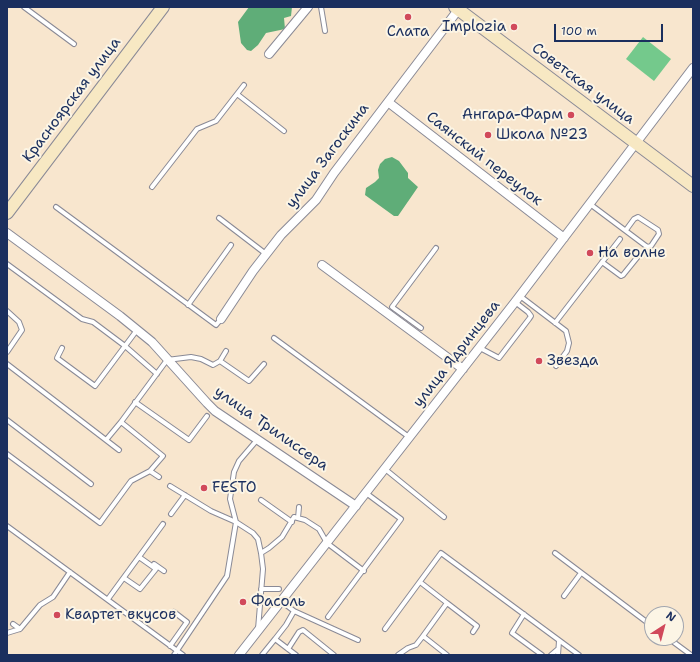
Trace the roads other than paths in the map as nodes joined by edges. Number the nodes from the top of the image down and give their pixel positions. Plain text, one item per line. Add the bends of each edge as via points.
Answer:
1 (24, 7) edge
2 (163, 7) edge
3 (308, 7) edge
4 (321, 7) edge
5 (456, 8) edge
6 (325, 32) dead end
7 (74, 44) dead end
8 (269, 54) dead end
9 (693, 68) edge
10 (244, 85) dead end
11 (237, 94) junction
12 (388, 102) junction
13 (284, 131) dead end
14 (636, 144) junction
15 (693, 186) edge
16 (152, 187) dead end
17 (590, 203) junction
18 (56, 207) dead end
19 (7, 213) edge
20 (219, 218) dead end
21 (626, 230) junction
22 (7, 233) edge
23 (564, 238) junction
24 (620, 239) dead end
25 (232, 245) dead end
26 (436, 248) dead end
27 (266, 254) junction
28 (640, 254) dead end
29 (602, 262) junction
30 (7, 264) edge
31 (322, 265) dead end
32 (518, 299) junction
33 (188, 305) junction
34 (7, 311) edge
35 (221, 319) joint
36 (555, 323) junction
37 (421, 328) dead end
38 (137, 330) junction
39 (274, 338) dead end
40 (125, 346) junction
41 (62, 348) dead end
42 (480, 348) junction
43 (226, 351) dead end
44 (7, 352) edge
45 (167, 360) junction
46 (220, 361) junction
47 (7, 364) edge
48 (264, 364) dead end
49 (556, 366) dead end
50 (463, 370) junction
51 (156, 374) junction
52 (136, 402) junction
53 (207, 416) dead end
54 (7, 420) edge
55 (121, 422) junction
56 (409, 437) junction
57 (257, 439) junction
58 (106, 440) junction
59 (119, 450) dead end
60 (7, 454) edge
61 (385, 469) junction
62 (150, 471) junction
63 (159, 477) dead end
64 (90, 484) dead end
65 (170, 486) dead end
66 (366, 493) junction
67 (185, 495) junction
68 (261, 500) dead end
69 (356, 506) junction
70 (299, 507) dead end
71 (171, 514) dead end
72 (444, 517) dead end
73 (298, 518) junction
74 (236, 522) junction
75 (292, 522) junction
76 (163, 524) dead end
77 (7, 526) edge
78 (327, 543) junction
79 (261, 553) junction
80 (555, 553) dead end
81 (140, 556) junction
82 (164, 571) dead end
83 (364, 571) junction
84 (70, 572) junction
85 (581, 573) junction
86 (124, 578) junction
87 (420, 582) junction
88 (261, 589) junction
89 (279, 589) dead end
90 (564, 596) dead end
91 (108, 599) junction
92 (281, 601) junction
93 (447, 603) junction
94 (294, 611) junction
95 (174, 612) dead end
96 (524, 614) junction
97 (328, 617) dead end
98 (644, 620) edge
99 (12, 624) dead end
100 (20, 629) junction
101 (385, 629) dead end
102 (257, 632) junction
103 (473, 632) dead end
104 (7, 633) edge
105 (423, 636) junction
106 (275, 639) junction
107 (358, 640) dead end
108 (559, 640) junction
109 (170, 646) junction
110 (679, 646) edge
111 (288, 649) junction
112 (558, 650) junction
113 (177, 651) junction
114 (174, 655) edge
115 (183, 655) edge
116 (239, 655) edge
117 (262, 655) edge
118 (296, 655) edge
119 (334, 655) edge
120 (398, 655) edge
121 (447, 655) edge
122 (542, 655) edge
123 (550, 655) edge
124 (558, 655) edge
125 (579, 655) edge
126 (691, 655) edge

1 - 7 lane
2 - 19 main road, Красноярская улица
3 - 8 street
4 - 6 lane
5 - 12 street, улица Загоскина
5 - 14 main road, Советская улица
9 - 14 street, улица Ядринцева
10 - 11 lane
11 - 13 lane
11 - 16 lane via 216,121 197,129
12 - 23 street, Саянский переулок
12 - 27 street, улица Загоскина via 316,200
14 - 15 main road, Советская улица
14 - 17 street, улица Ядринцева
17 - 21 lane
17 - 23 street, улица Ядринцева
18 - 33 lane
20 - 27 lane
21 - 21 lane via 648,246 651,246 659,234 658,230 638,217
22 - 38 street, улица Трилиссера
23 - 32 street, улица Ядринцева
24 - 29 lane
25 - 33 lane
26 - 37 lane via 392,307
27 - 35 street, улица Загоскина
28 - 29 lane via 621,276
29 - 36 lane
30 - 40 lane via 82,319 93,322
31 - 50 street
32 - 36 lane
32 - 42 street, улица Ядринцева
32 - 42 lane via 531,316 499,358
33 - 35 lane via 216,325
34 - 44 lane via 20,322 22,330
36 - 49 lane via 566,332 569,343 567,351
38 - 40 lane
38 - 45 street, улица Трилиссера via 152,342
39 - 56 lane
40 - 41 lane via 95,386 57,358
40 - 51 lane
42 - 50 street, улица Ядринцева
43 - 46 lane
45 - 46 lane via 191,357 213,364
45 - 51 lane
45 - 57 street, улица Трилиссера via 207,404
46 - 48 lane via 249,381
47 - 58 lane
50 - 56 street, улица Ядринцева
51 - 52 lane
52 - 53 lane via 188,440
52 - 55 lane
54 - 64 lane
55 - 58 lane
55 - 62 lane via 163,456
56 - 61 street, улица Ядринцева
57 - 69 street, улица Трилиссера
57 - 74 lane via 234,472 230,499
58 - 59 lane
60 - 62 lane via 100,523 131,481
61 - 66 street, улица Ядринцева
61 - 72 lane
62 - 63 lane
65 - 67 lane
66 - 69 street, улица Ядринцева
66 - 83 lane via 401,519
67 - 71 lane
67 - 74 lane
68 - 75 lane
69 - 78 street, улица Ядринцева
70 - 73 lane
73 - 75 lane via 294,518
73 - 78 lane via 319,528
74 - 79 lane via 258,539
74 - 113 lane via 227,576
75 - 79 lane via 282,537
76 - 81 lane
77 - 84 lane
78 - 83 lane
78 - 92 street, улица Ядринцева
79 - 88 lane
80 - 85 lane
81 - 82 lane
81 - 86 lane
81 - 86 lane via 156,568 140,589
83 - 97 lane
84 - 91 lane
84 - 100 lane via 53,597 40,605
85 - 90 lane
85 - 98 lane
86 - 91 lane
87 - 93 lane
87 - 96 lane via 441,553
87 - 101 lane
88 - 89 lane
88 - 102 lane
91 - 109 lane
92 - 94 lane
92 - 102 street, улица Ядринцева
93 - 103 lane via 477,626
93 - 105 lane
94 - 106 lane
94 - 107 lane
95 - 109 lane via 187,622
96 - 108 lane
96 - 122 lane via 512,633
99 - 100 lane
100 - 104 lane
102 - 116 street, улица Ядринцева
105 - 120 lane via 416,645
105 - 121 lane
106 - 111 lane
106 - 117 lane
108 - 112 lane
108 - 125 lane
109 - 113 lane
110 - 126 lane
111 - 118 lane
111 - 119 lane via 303,630
112 - 123 lane
112 - 124 lane
113 - 114 lane
113 - 115 lane

